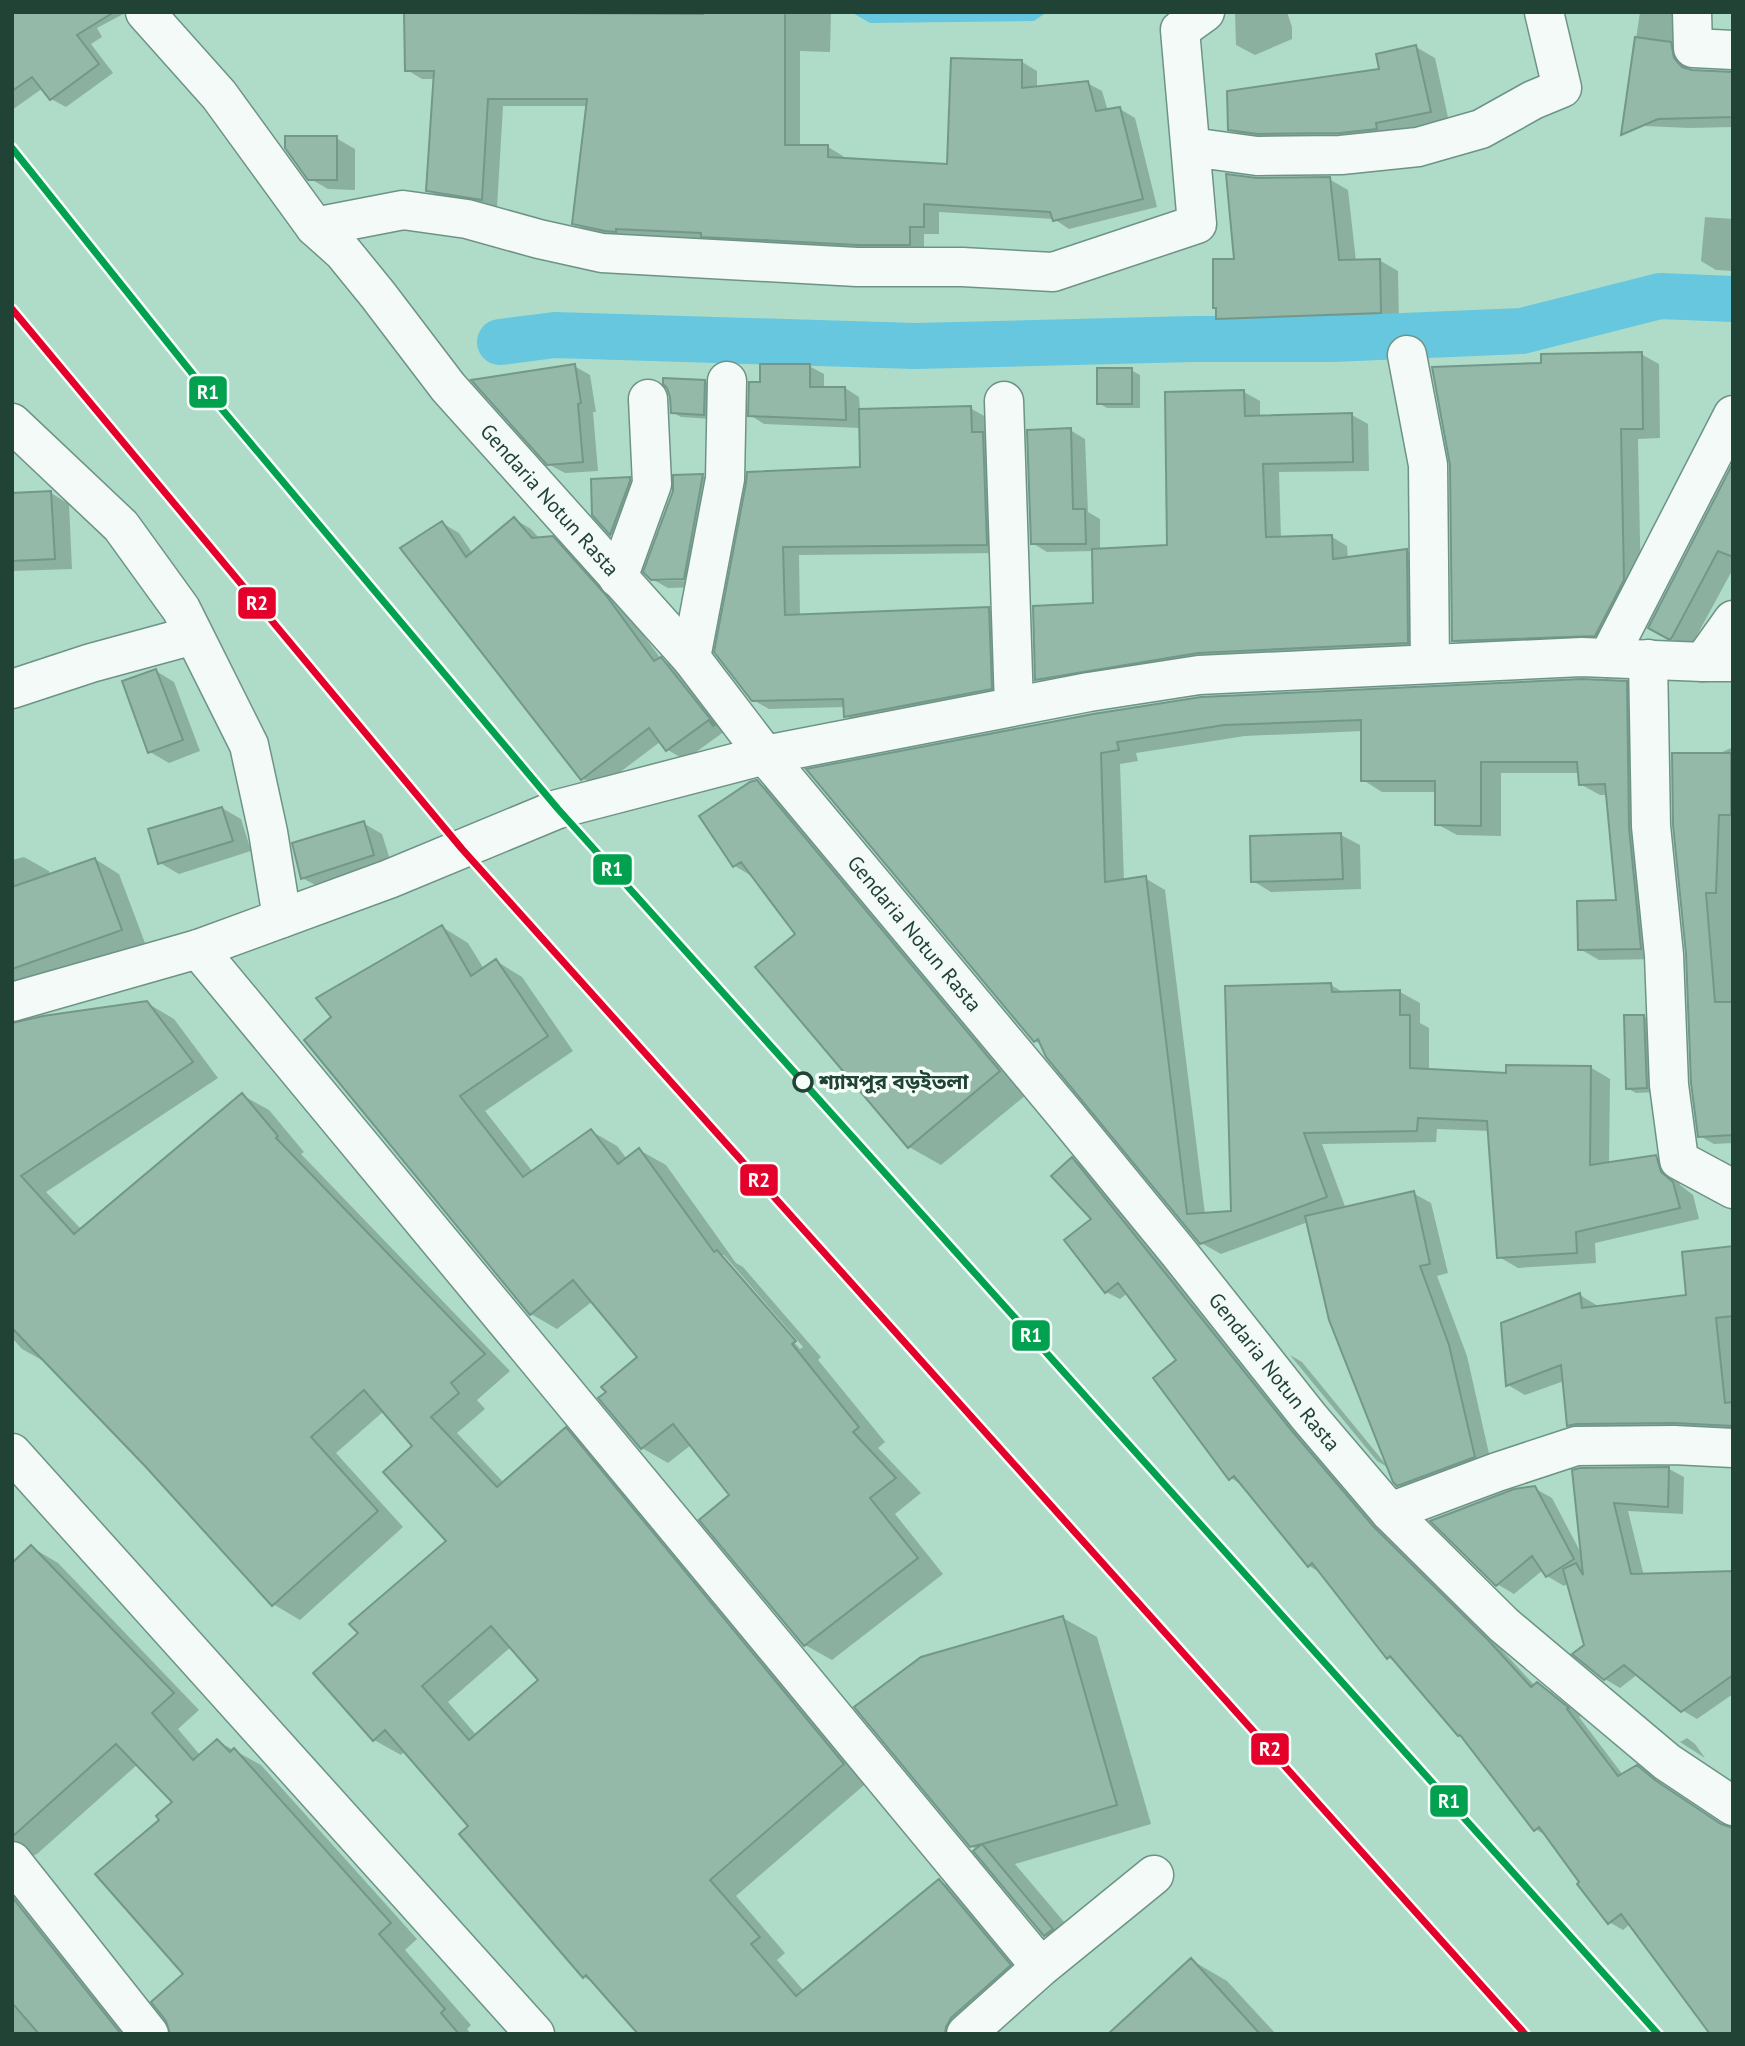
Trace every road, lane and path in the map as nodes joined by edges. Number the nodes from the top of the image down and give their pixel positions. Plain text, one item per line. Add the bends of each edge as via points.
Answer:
1 (145, 12) edge
2 (1205, 12) edge
3 (1544, 12) edge
4 (1692, 12) edge
5 (1733, 50) edge
6 (1191, 147) junction
7 (315, 227) junction
8 (1407, 355) dead end
9 (727, 381) dead end
10 (648, 399) dead end
11 (1004, 401) dead end
12 (1733, 415) edge
13 (12, 423) edge
14 (618, 578) junction
15 (1733, 620) edge
16 (194, 635) junction
17 (691, 658) junction
18 (1608, 658) junction
19 (1648, 659) junction
20 (1718, 662) edge
21 (1430, 664) junction
22 (12, 689) edge
23 (1014, 706) junction
24 (765, 755) junction
25 (282, 918) junction
26 (198, 949) junction
27 (12, 1002) edge
28 (1733, 1189) edge
29 (1733, 1448) edge
30 (12, 1453) edge
31 (1390, 1513) junction
32 (1733, 1806) edge
33 (12, 1861) edge
34 (1154, 1875) dead end
35 (1041, 1967) junction
36 (149, 2034) edge
37 (535, 2034) edge
38 (966, 2034) edge

1 - 7 street, Gendaria Notun Rasta via 219,95
2 - 6 street via 1180,30
3 - 6 street via 1562,88 1481,129 1418,147 1341,155 1257,156
4 - 5 street via 1693,48
6 - 7 street via 1197,224 1053,272 602,253 467,219 403,210
7 - 14 street, Gendaria Notun Rasta via 343,252 448,387
8 - 21 street via 1429,465
9 - 17 street via 725,479
10 - 14 street via 652,484
11 - 23 street
12 - 18 street
13 - 16 street via 121,526 181,609
14 - 17 street, Gendaria Notun Rasta
15 - 20 street
16 - 22 street
16 - 25 street via 249,745
17 - 24 street, Gendaria Notun Rasta
18 - 19 street
18 - 21 street
19 - 20 street
19 - 28 street via 1651,826 1664,955 1669,1085 1679,1160
21 - 23 street via 1199,675
23 - 24 street
24 - 25 street via 558,809
24 - 31 street, Gendaria Notun Rasta
25 - 26 street
26 - 27 street
26 - 35 street
29 - 31 street via 1576,1446
30 - 37 street
31 - 32 street, Gendaria Notun Rasta via 1504,1625 1667,1762
33 - 36 street
34 - 35 street
35 - 38 street

